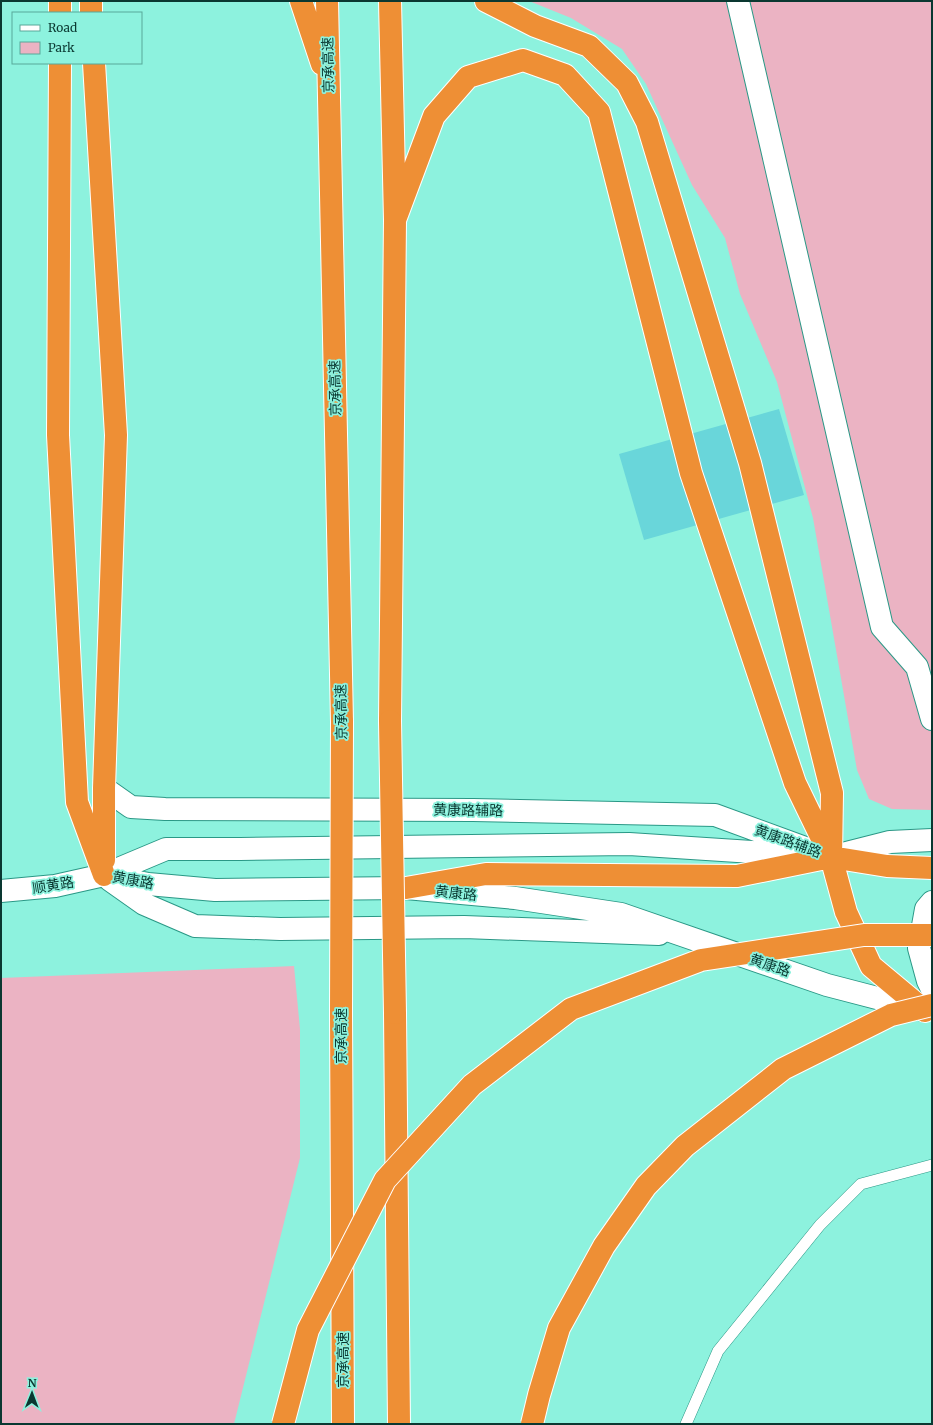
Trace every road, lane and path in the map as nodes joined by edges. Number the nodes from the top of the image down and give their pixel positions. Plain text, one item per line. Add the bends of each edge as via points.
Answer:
1 (60, 1) edge
2 (91, 1) edge
3 (301, 1) edge
4 (327, 1) edge
5 (390, 1) edge
6 (486, 1) edge
7 (738, 1) edge
8 (60, 12) edge
9 (91, 12) edge
10 (60, 64) edge
11 (94, 64) edge
12 (329, 86) junction
13 (396, 220) junction
14 (932, 719) edge
15 (104, 788) junction
16 (932, 840) edge
17 (831, 857) junction
18 (932, 868) edge
19 (104, 875) junction
20 (406, 888) junction
21 (1, 891) edge
22 (932, 902) edge
23 (682, 935) junction
24 (932, 935) edge
25 (932, 989) edge
26 (930, 1009) edge
27 (932, 1165) edge
28 (283, 1424) edge
29 (343, 1424) edge
30 (399, 1424) edge
31 (532, 1424) edge
32 (686, 1424) edge

1 - 8 highway
2 - 9 highway
3 - 12 highway
4 - 12 highway, 京承高速
5 - 13 highway
6 - 17 highway via 535,26 589,46 627,83 647,122 750,463 832,793
7 - 14 street via 882,627 917,667
10 - 19 highway via 58,435 77,802
11 - 15 highway via 116,435
12 - 29 highway, 京承高速, bridge via 342,722
13 - 17 highway via 434,116 468,77 523,60 565,75 599,112 690,473 795,783
13 - 30 highway, bridge via 390,721
15 - 17 street, 黄康路辅路 via 131,807 165,809 473,810 714,815
15 - 19 highway
16 - 17 street, 黄康路 via 890,842
17 - 18 highway via 887,866
17 - 19 street, 黄康路 via 630,844 166,849
17 - 20 highway via 737,876 486,874
17 - 26 highway via 846,912 871,966
19 - 20 street, 黄康路 via 148,884 215,890
19 - 21 street, 顺黄路 via 55,886
19 - 23 street via 144,904 195,926 280,929 464,927
20 - 23 street, 黄康路 via 514,898 620,914
22 - 25 street via 926,909 919,948
23 - 26 street, 黄康路 via 827,985
24 - 28 highway, bridge via 864,935 701,960 571,1009 472,1085 385,1180 308,1330
26 - 31 highway, bridge via 891,1015 782,1069 685,1146 646,1186 604,1246 559,1328
27 - 32 lane via 861,1184 820,1225 718,1351

